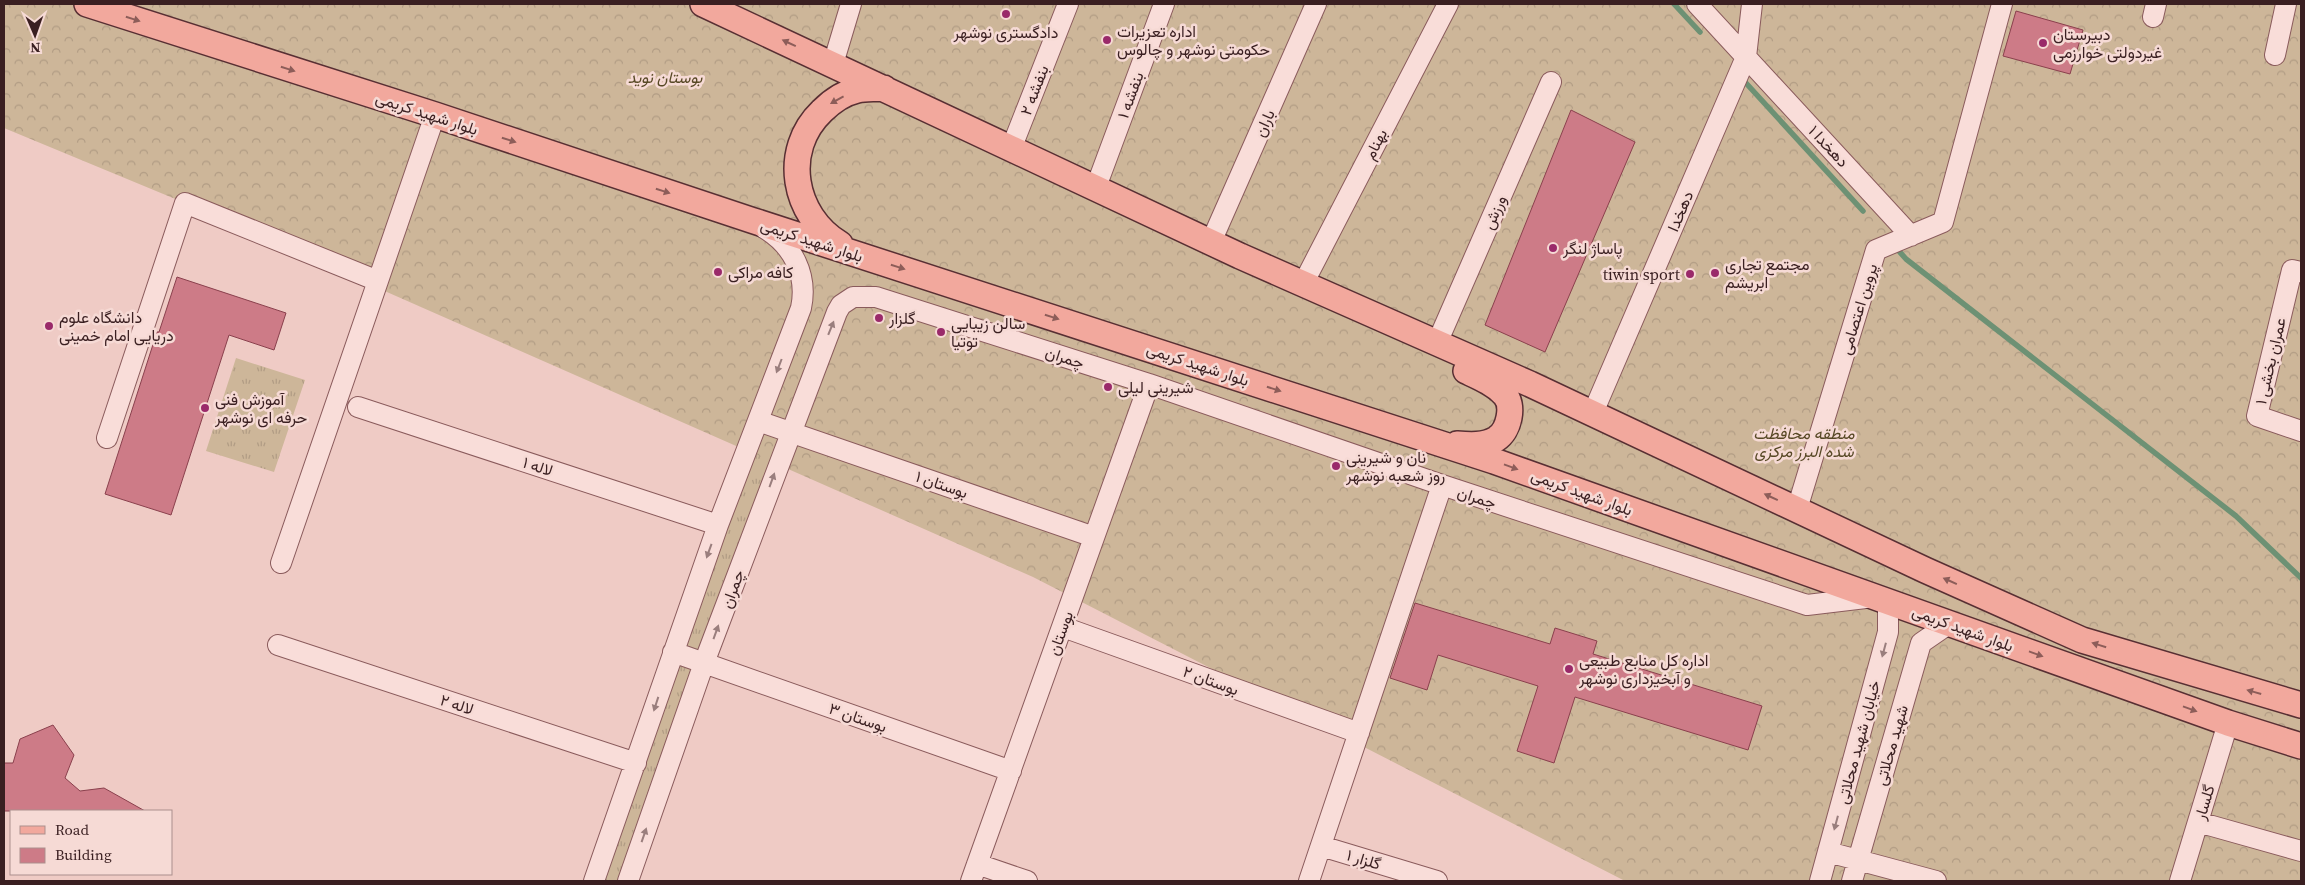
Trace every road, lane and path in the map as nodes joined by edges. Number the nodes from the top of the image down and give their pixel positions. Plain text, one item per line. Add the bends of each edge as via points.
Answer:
1 (87, 4) edge
2 (703, 4) edge
3 (851, 4) edge
4 (1068, 4) edge
5 (1164, 4) edge
6 (1316, 4) edge
7 (1448, 4) edge
8 (1697, 4) edge
9 (1752, 4) edge
10 (2002, 4) edge
11 (2286, 4) edge
12 (2275, 55) dead end
13 (1746, 57) junction
14 (833, 64) junction
15 (1551, 82) dead end
16 (884, 88) junction
17 (435, 115) junction
18 (1011, 148) junction
19 (1096, 187) junction
20 (751, 220) junction
21 (1911, 236) junction
22 (1211, 242) junction
23 (858, 254) junction
24 (2301, 272) edge
25 (378, 281) junction
26 (1303, 284) junction
27 (1388, 322) junction
28 (1437, 343) junction
29 (1149, 384) junction
30 (358, 407) dead end
31 (1592, 415) junction
32 (758, 421) junction
33 (2301, 431) edge
34 (790, 432) junction
35 (107, 438) dead end
36 (1442, 444) junction
37 (1442, 485) junction
38 (1797, 510) junction
39 (718, 525) junction
40 (1094, 537) junction
41 (281, 563) dead end
42 (1881, 599) junction
43 (1950, 623) junction
44 (1063, 627) junction
45 (278, 645) dead end
46 (673, 652) junction
47 (704, 663) junction
48 (2301, 705) edge
49 (2228, 723) junction
50 (1359, 733) junction
51 (2301, 746) edge
52 (1854, 758) junction
53 (636, 763) junction
54 (1885, 767) junction
55 (1011, 771) junction
56 (2198, 822) junction
57 (1321, 846) junction
58 (1828, 852) junction
59 (2301, 852) edge
60 (1858, 860) junction
61 (974, 873) edge
62 (594, 881) edge
63 (628, 881) edge
64 (1027, 881) edge
65 (1309, 881) edge
66 (1436, 881) edge
67 (1820, 881) edge
68 (1852, 881) edge
69 (1936, 881) edge
70 (2180, 881) edge

1 -> 17 main road, بلوار شهید کریمی
14 -> 2 main road, بلوار شهید کریمی
3 - 14 street
4 - 18 street, بنفشه ۲
5 - 19 street, بنفشه ۱
6 - 22 street, باران
7 - 26 street, بهنام
8 - 13 street, دهخدا ۱
9 - 13 street, دهخدا
10 - 21 street, پروین اعتصامی via 1943,222
11 - 12 street
13 - 21 street, دهخدا ۱
13 - 31 street, دهخدا
14 - 16 main road, بلوار شهید کریمی
15 - 28 street, ورزش
16 - 18 main road, بلوار شهید کریمی
16 -> 23 main road via 857,90 832,101 812,120 800,144 797,162 800,198 814,222 834,240
17 -> 20 main road, بلوار شهید کریمی
17 - 25 street
18 - 19 main road, بلوار شهید کریمی
19 - 22 main road, بلوار شهید کریمی
20 - 23 main road, بلوار شهید کریمی
20 -> 32 street via 784,243 796,261 802,291 800,308
21 - 38 street, پروین اعتصامی via 1876,250
22 - 26 main road, بلوار شهید کریمی
23 -> 36 main road, بلوار شهید کریمی
24 - 33 street, عمران بخشی ۱ via 2292,270 2257,416
25 - 35 street via 186,203
25 - 41 street
26 - 27 main road, بلوار شهید کریمی
27 - 28 main road, بلوار شهید کریمی
27 - 36 main road via 1418,349 1485,380 1505,394 1510,412 1506,427 1497,439 1479,445
28 - 31 main road, بلوار شهید کریمی
34 -> 29 street, چمران via 837,312 846,301 858,296 876,297
29 - 37 street, چمران
29 - 40 street, بوستان
30 - 39 street, لاله ۱
38 -> 31 main road, بلوار شهید کریمی
32 - 34 street, بوستان ۱
32 - 39 street
34 - 40 street, بوستان ۱
47 -> 34 street, چمران
36 -> 42 main road, بلوار شهید کریمی
37 - 42 street, چمران via 1807,605
37 - 50 street
48 -> 38 main road, بلوار شهید کریمی via 2082,640
39 -> 46 street
40 - 44 street, بوستان
42 - 43 main road, بلوار شهید کریمی
42 -> 52 street, خیابان شهید محلاتی via 1888,632
43 -> 49 main road, بلوار شهید کریمی
43 - 54 street, شهید محلاتی via 1921,643
44 - 50 street, بوستان ۲
44 - 55 street, بوستان
45 - 53 street, لاله ۲
46 - 47 street, بوستان ۳
46 -> 53 street
47 - 55 street, بوستان ۳
63 -> 47 street, چمران
49 - 51 main road, بلوار شهید کریمی
49 - 56 street, گلسار
50 - 57 street
52 - 54 street
52 -> 58 street, خیابان شهید محلاتی
53 - 62 street
54 - 60 street, شهید محلاتی
55 - 61 street, بوستان
56 - 59 street
56 - 70 street, گلسار
57 - 65 street
57 - 66 street, گلزار ۱
58 - 60 street
58 - 67 street, خیابان شهید محلاتی
60 - 68 street, شهید محلاتی
60 - 69 street
61 - 64 street

